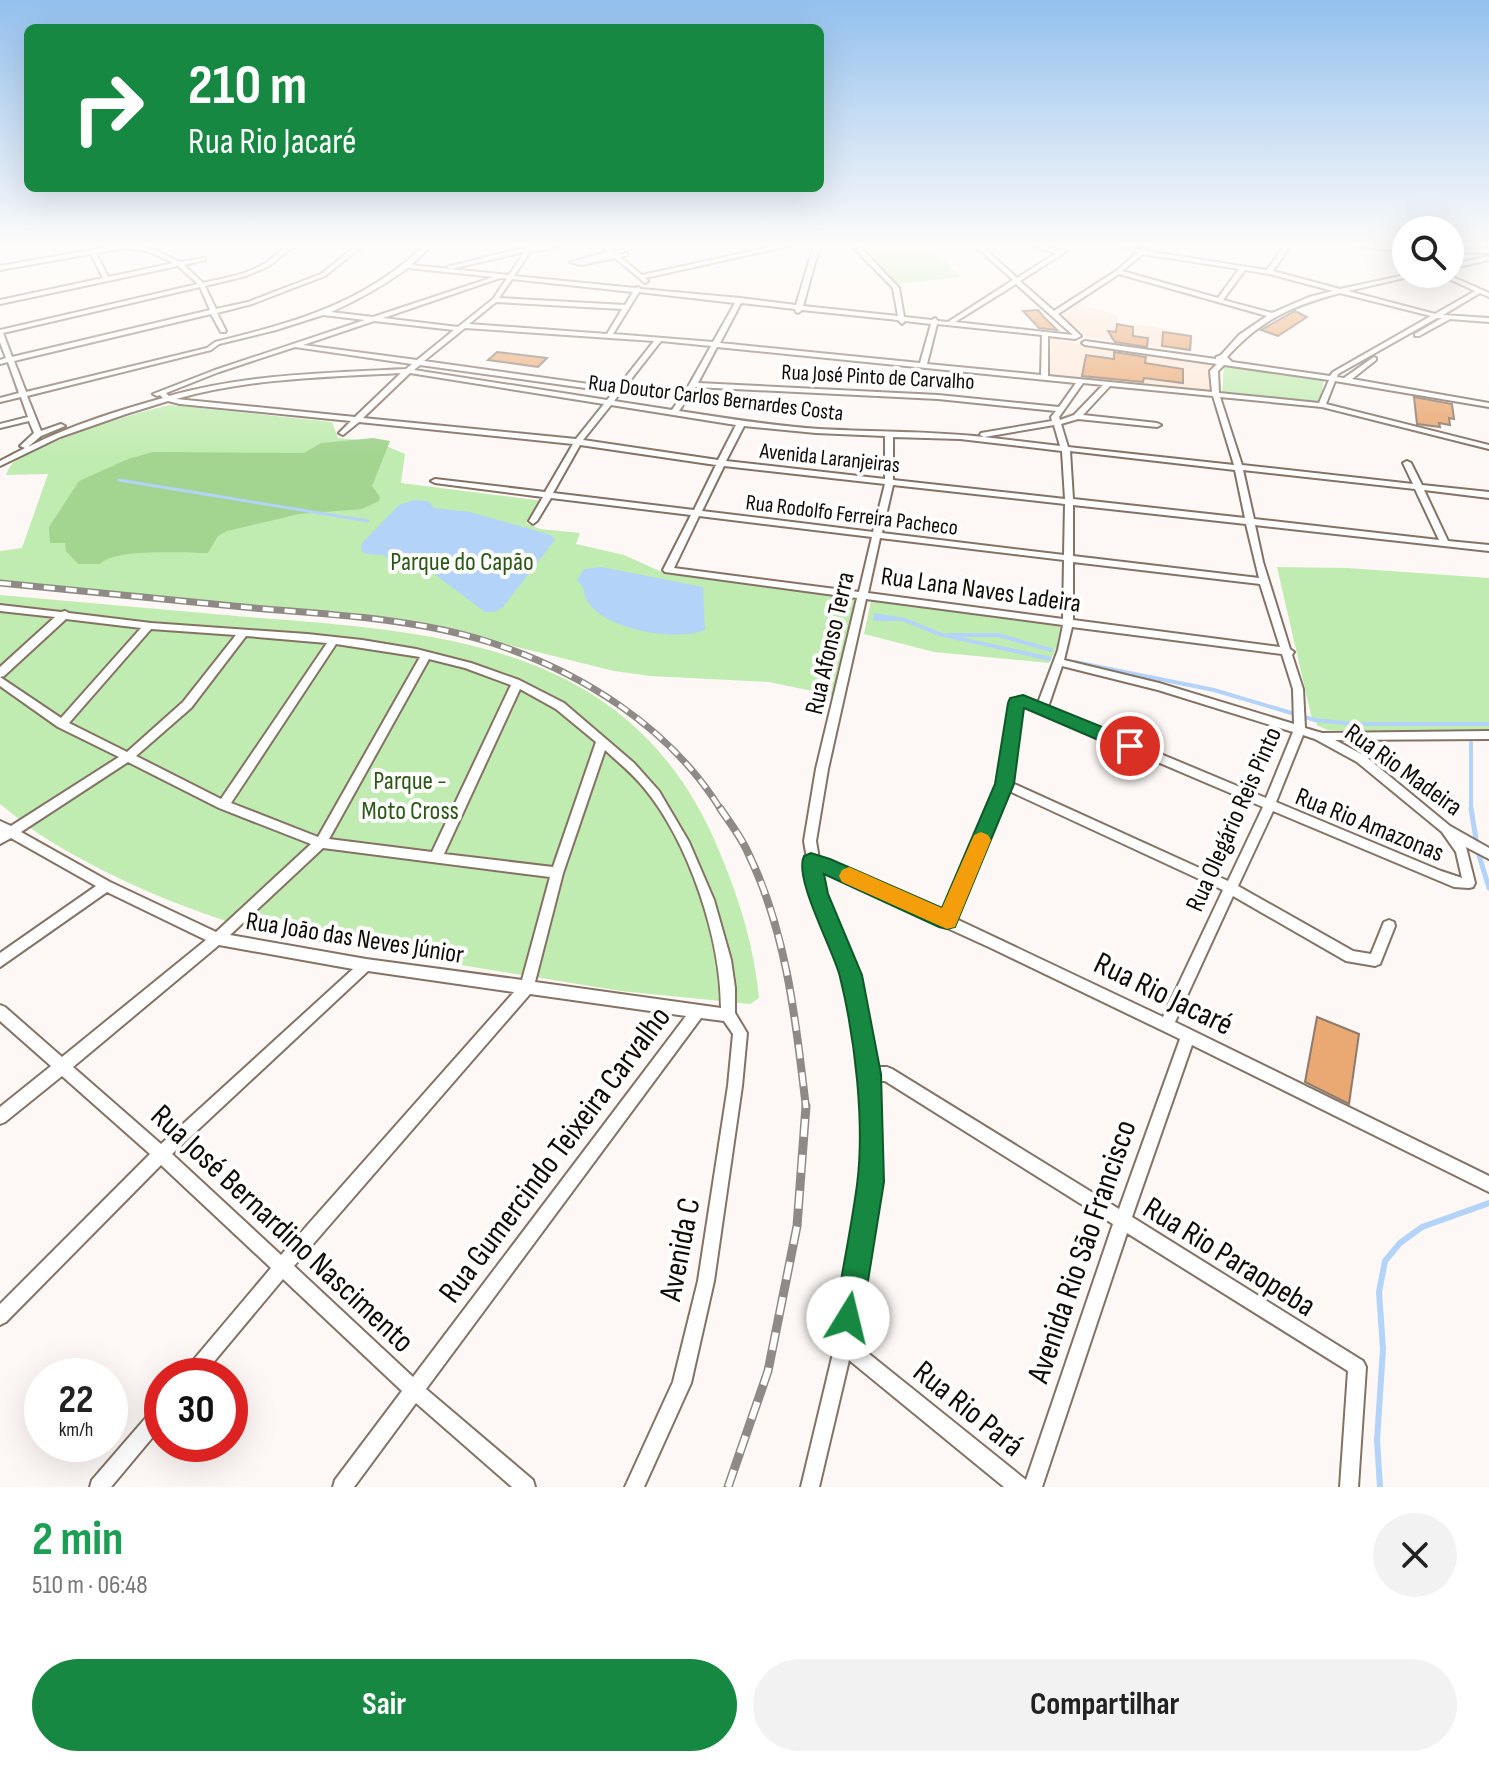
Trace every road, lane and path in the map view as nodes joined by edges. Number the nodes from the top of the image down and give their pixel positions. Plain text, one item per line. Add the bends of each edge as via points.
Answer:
1 (75, 314) edge
2 (205, 314) edge
3 (212, 314) edge
4 (319, 314) edge
5 (341, 314) edge
6 (383, 314) edge
7 (477, 314) edge
8 (621, 314) edge
9 (731, 314) edge
10 (853, 314) edge
11 (902, 314) edge
12 (965, 314) edge
13 (1056, 314) edge
14 (1431, 314) edge
15 (1441, 314) edge
16 (1452, 314) edge
17 (1467, 314) edge
18 (1271, 315) edge
19 (1437, 316) junction
20 (374, 317) junction
21 (1467, 318) junction
22 (903, 320) junction
23 (1489, 320) edge
24 (935, 323) junction
25 (950, 324) junction
26 (461, 327) junction
27 (1489, 327) edge
28 (223, 331) dead end
29 (1415, 331) junction
30 (0, 332) edge
31 (609, 335) junction
32 (1044, 335) junction
33 (659, 339) junction
34 (1080, 339) junction
35 (714, 345) junction
36 (292, 346) junction
37 (1368, 359) junction
38 (11, 360) junction
39 (1223, 360) junction
40 (0, 362) edge
41 (418, 363) junction
42 (923, 366) junction
43 (408, 371) junction
44 (1334, 375) junction
45 (1044, 378) junction
46 (1348, 378) junction
47 (1080, 382) junction
48 (693, 385) junction
49 (1107, 385) junction
50 (616, 390) junction
51 (22, 392) junction
52 (1216, 395) junction
53 (165, 396) junction
54 (0, 398) edge
55 (1470, 399) junction
56 (1489, 399) edge
57 (607, 401) junction
58 (1322, 405) junction
59 (1489, 405) edge
60 (1059, 409) junction
61 (675, 411) junction
62 (1077, 417) junction
63 (33, 418) junction
64 (359, 421) junction
65 (741, 423) junction
66 (1057, 423) junction
67 (1157, 425) dead end
68 (0, 426) edge
69 (343, 433) dead end
70 (38, 434) junction
71 (889, 434) junction
72 (57, 435) junction
73 (960, 437) junction
74 (578, 442) junction
75 (1489, 447) edge
76 (1066, 451) junction
77 (2, 461) edge
78 (720, 463) junction
79 (1407, 463) dead end
80 (1239, 469) junction
81 (435, 481) dead end
82 (889, 482) junction
83 (1419, 487) junction
84 (1489, 495) edge
85 (549, 496) junction
86 (1069, 502) junction
87 (697, 514) junction
88 (1247, 520) junction
89 (533, 521) dead end
90 (875, 536) junction
91 (1445, 543) junction
92 (1489, 548) edge
93 (1067, 557) junction
94 (1264, 582) junction
95 (862, 595) junction
96 (0, 608) edge
97 (65, 614) junction
98 (1068, 623) junction
99 (148, 626) junction
100 (244, 632) junction
101 (333, 641) junction
102 (1289, 652) junction
103 (426, 655) junction
104 (1058, 662) junction
105 (0, 673) edge
106 (0, 681) edge
107 (517, 684) junction
108 (1042, 708) junction
109 (1300, 721) junction
110 (62, 724) junction
111 (1489, 735) edge
112 (1319, 736) junction
113 (602, 741) junction
114 (128, 757) junction
115 (1004, 784) junction
116 (223, 805) junction
117 (1269, 806) junction
118 (1446, 829) junction
119 (3, 832) edge
120 (321, 843) junction
121 (1487, 853) edge
122 (436, 857) junction
123 (811, 862) junction
124 (557, 873) junction
125 (106, 886) junction
126 (1231, 888) junction
127 (947, 920) junction
128 (1389, 926) dead end
129 (217, 939) junction
130 (0, 961) edge
131 (366, 965) junction
132 (527, 987) junction
133 (699, 1010) junction
134 (0, 1012) edge
135 (728, 1015) junction
136 (1167, 1024) junction
137 (1188, 1035) junction
138 (60, 1066) junction
139 (869, 1074) junction
140 (0, 1117) edge
141 (161, 1154) junction
142 (1489, 1184) edge
143 (1122, 1222) junction
144 (281, 1268) junction
145 (0, 1316) edge
146 (844, 1345) junction
147 (206, 1358) edge
148 (414, 1390) junction
149 (144, 1433) edge
150 (99, 1487) edge
151 (342, 1487) edge
152 (526, 1487) edge
153 (634, 1487) edge
154 (810, 1487) edge
155 (1019, 1487) edge
156 (1033, 1487) edge
157 (1349, 1487) edge

1 - 30 street
2 - 38 street
3 - 28 street
4 - 51 street via 209,349
5 - 20 street
6 - 20 street
7 - 26 street
8 - 31 street
9 - 35 street
10 - 22 street
11 - 22 street
12 - 25 street
13 - 34 street
14 - 19 street
15 - 19 street
16 - 29 street via 1436,326
17 - 21 street
18 - 39 street via 1242,335
19 - 29 street
20 - 26 street
20 - 36 street
21 - 23 street
21 - 27 street
22 - 24 street
24 - 25 street
24 - 42 street
25 - 32 street
26 - 31 street
26 - 41 street
29 - 37 street
30 - 38 street
31 - 33 street
32 - 34 street
32 - 45 street
33 - 35 street
33 - 50 street
34 - 39 street
35 - 42 street
35 - 48 street
36 - 41 street
36 - 53 street
37 - 44 street
37 - 46 street
38 - 40 street
38 - 51 street
39 - 44 street
39 - 52 street via 1214,371
41 - 43 street
41 - 50 street
42 - 45 street
43 - 53 street, Rua Doutor Carlos Bernardes Costa via 281,377
43 - 57 street, Rua Doutor Carlos Bernardes Costa
43 - 64 street
44 - 46 street
44 - 58 street
45 - 47 street
46 - 55 street
47 - 49 street
47 - 60 street
48 - 60 street, Rua José Pinto de Carvalho via 938,397
48 - 61 street
49 - 52 street
49 - 62 street
50 - 57 street
51 - 54 street
51 - 63 street
52 - 58 street
52 - 80 street, Rua Olegário Reis Pinto
53 - 64 street, Avenida Laranjeiras
53 - 70 street
53 - 72 street, Rua Doutor Carlos Bernardes Costa
55 - 56 street
55 - 59 street
57 - 61 street, Rua Doutor Carlos Bernardes Costa
57 - 74 street
58 - 75 street
60 - 66 street
61 - 65 street, Rua Doutor Carlos Bernardes Costa
62 - 66 street
62 - 67 street
63 - 68 street
63 - 70 street
64 - 69 street
64 - 74 street, Avenida Laranjeiras
65 - 71 street, Rua Doutor Carlos Bernardes Costa
65 - 78 street
66 - 73 street
66 - 76 street
70 - 72 street
70 - 77 street
71 - 73 street, Rua Doutor Carlos Bernardes Costa
71 - 82 street, Rua Afonso Terra
72 - 77 street, Rua Doutor Carlos Bernardes Costa
73 - 76 street, Rua Doutor Carlos Bernardes Costa
74 - 78 street, Avenida Laranjeiras
74 - 85 street
76 - 80 street, Rua Doutor Carlos Bernardes Costa
76 - 86 street
78 - 82 street, Avenida Laranjeiras
78 - 87 street
79 - 83 street
80 - 83 street, Rua Doutor Carlos Bernardes Costa
80 - 88 street, Rua Olegário Reis Pinto
81 - 85 street, Rua Rodolfo Ferreira Pacheco
82 - 86 street, Avenida Laranjeiras
82 - 90 street, Rua Afonso Terra
83 - 84 street, Rua Doutor Carlos Bernardes Costa
83 - 91 street
85 - 87 street, Rua Rodolfo Ferreira Pacheco
85 - 89 street
86 - 88 street, Avenida Laranjeiras
86 - 93 street
87 - 90 street, Rua Rodolfo Ferreira Pacheco
87 - 95 street, Rua Lana Naves Ladeira via 668,570
88 - 91 street, Avenida Laranjeiras
88 - 94 street, Rua Olegário Reis Pinto
90 - 93 street, Rua Rodolfo Ferreira Pacheco
90 - 95 street, Rua Afonso Terra
91 - 92 street, Avenida Laranjeiras
93 - 94 street, Rua Rodolfo Ferreira Pacheco
93 - 98 street
94 - 102 street, Rua Olegário Reis Pinto
95 - 98 street, Rua Lana Naves Ladeira
95 - 123 street, Rua Afonso Terra via 822,769
96 - 97 street, Avenida C
97 - 99 street, Avenida C
97 - 105 street
98 - 102 street, Rua Lana Naves Ladeira
98 - 104 street
99 - 100 street, Avenida C
99 - 110 street
100 - 101 street, Avenida C
100 - 114 street via 187,705
101 - 103 street, Avenida C
101 - 116 street
102 - 109 street, Rua Olegário Reis Pinto
103 - 107 street, Avenida C
103 - 120 street
104 - 108 street
104 - 109 street, Rua Rio Madeira
106 - 110 street
107 - 113 street, Avenida C via 560,707
107 - 122 street
108 - 115 street, Rua Rio Amazonas via 1023,701 1014,706
108 - 117 street, Rua Rio Amazonas
109 - 112 street, Rua Rio Madeira
109 - 117 street, Rua Olegário Reis Pinto
110 - 114 street
111 - 112 street
112 - 118 street, Rua Rio Madeira via 1361,759
113 - 124 street
113 - 135 street, Avenida C via 654,793 700,873 724,963
114 - 116 street
114 - 119 street
115 - 126 street
115 - 127 street
116 - 120 street
117 - 118 street, Rua Rio Amazonas via 1447,879 1469,883 1462,850
117 - 126 street, Rua Olegário Reis Pinto
118 - 121 street, Rua Rio Madeira
119 - 125 street, Rua João das Neves Júnior
120 - 122 street
120 - 129 street
122 - 124 street
123 - 127 street, Rua Rio Jacaré
123 - 139 street, Rua Afonso Terra via 818,894 851,975
124 - 132 street
125 - 129 street, Rua João das Neves Júnior
125 - 130 street
126 - 128 street via 1351,957 1375,960
126 - 136 street, Rua Olegário Reis Pinto
127 - 136 street, Rua Rio Jacaré
129 - 131 street, Rua João das Neves Júnior
129 - 138 street
131 - 132 street, Rua João das Neves Júnior
131 - 141 street
132 - 133 street, Rua João das Neves Júnior
132 - 144 street
133 - 135 street, Rua João das Neves Júnior
133 - 148 street, Rua Gumercindo Teixeira Carvalho
134 - 138 street, Rua José Bernardino Nascimento
135 - 153 street, Avenida C via 740,1033 706,1281 682,1383
136 - 137 street, Rua Rio Jacaré
137 - 142 street, Rua Rio Jacaré
137 - 143 street, Avenida Rio São Francisco
138 - 140 street
138 - 141 street, Rua José Bernardino Nascimento
139 - 143 street, Rua Rio Paraopeba via 887,1074
139 - 146 street, Rua Afonso Terra via 871,1182
141 - 144 street, Rua José Bernardino Nascimento
141 - 145 street
143 - 156 street, Avenida Rio São Francisco
143 - 157 street, Rua Rio Paraopeba via 1357,1367
144 - 147 street
144 - 148 street, Rua José Bernardino Nascimento
146 - 154 street, Rua Afonso Terra
146 - 155 street, Rua Rio Pará
148 - 151 street, Rua Gumercindo Teixeira Carvalho
148 - 152 street, Rua José Bernardino Nascimento
149 - 150 street

